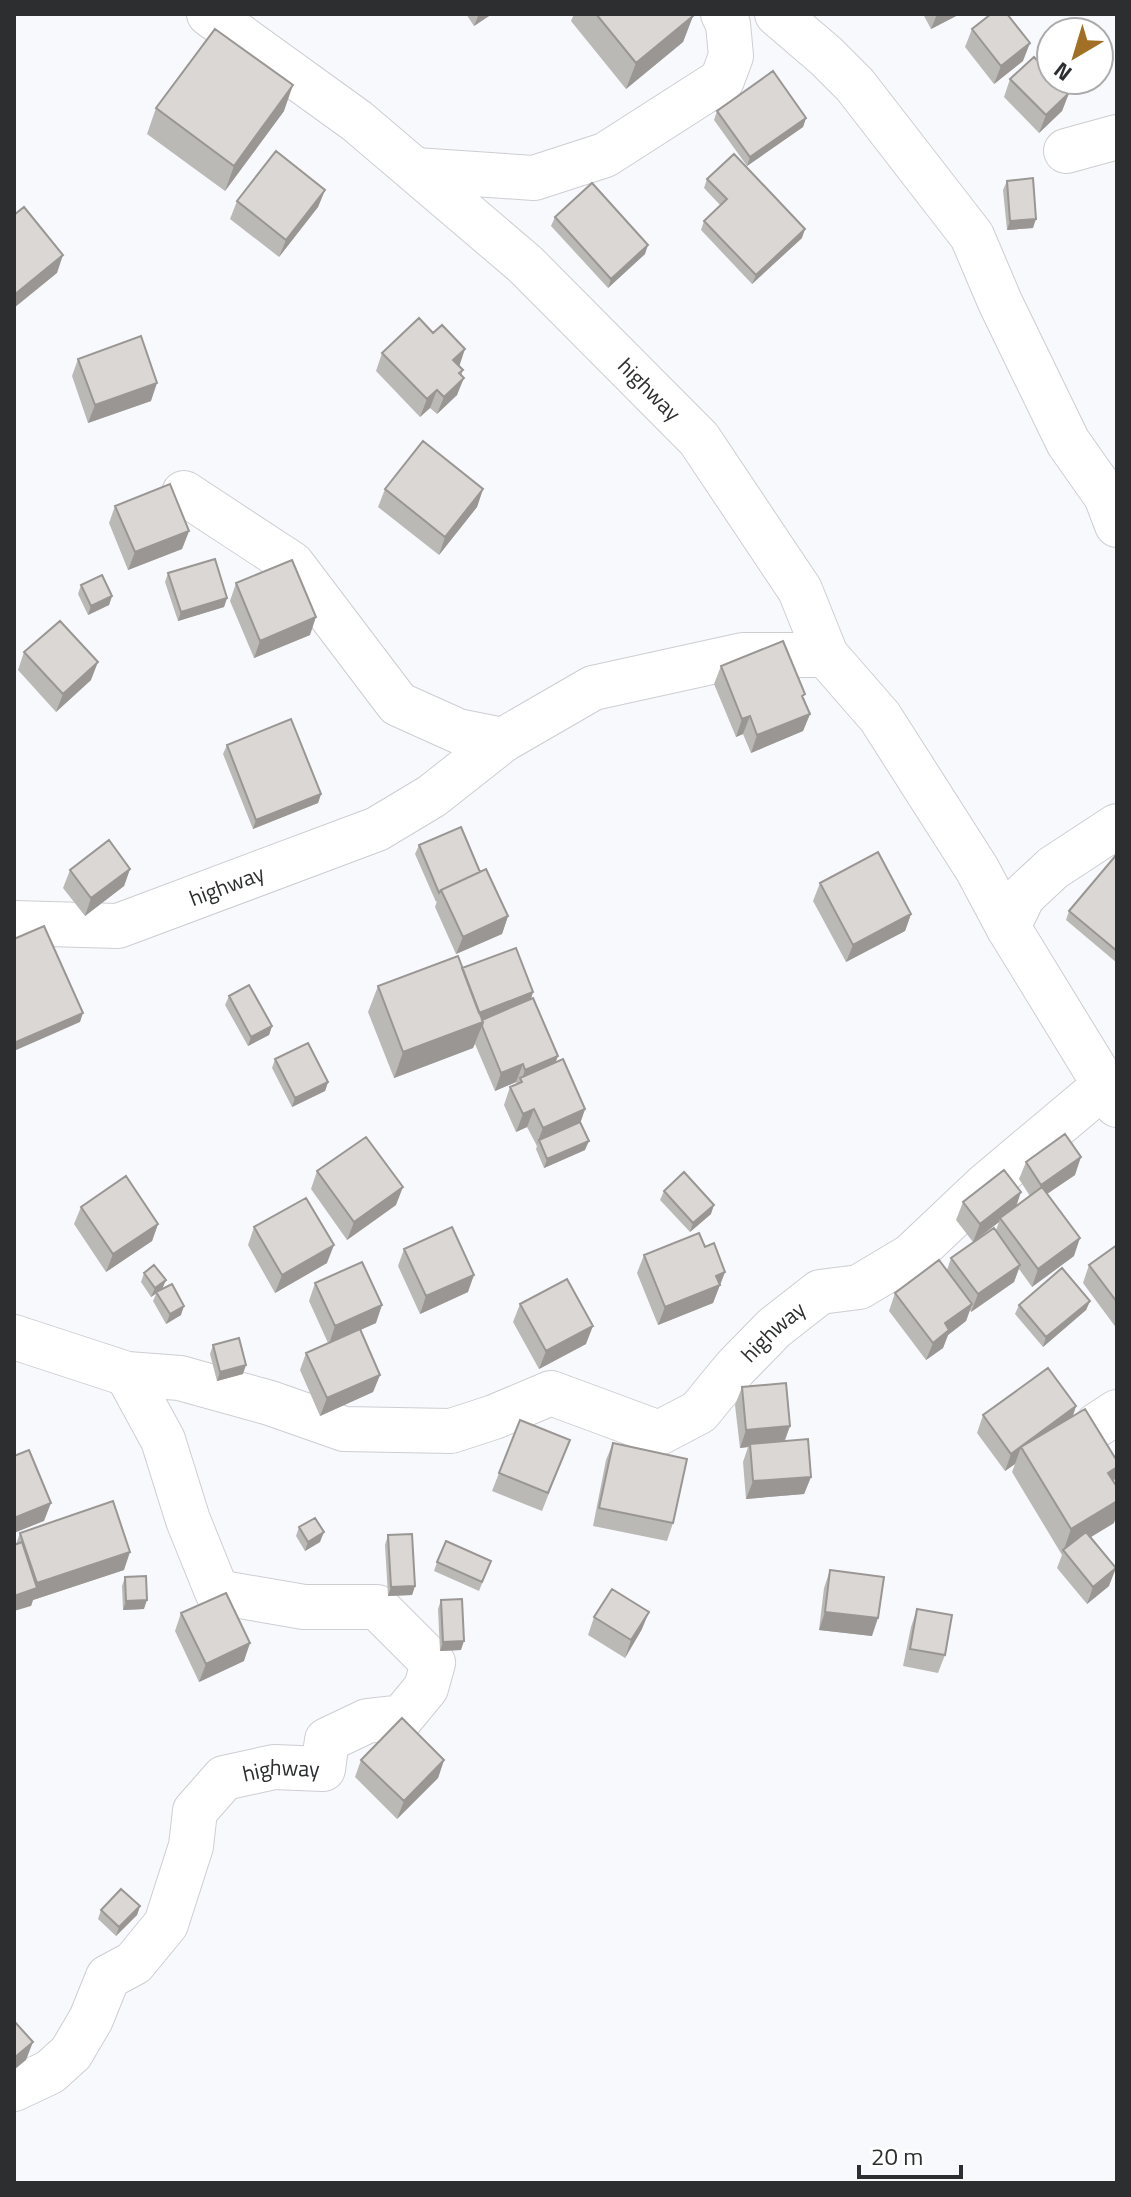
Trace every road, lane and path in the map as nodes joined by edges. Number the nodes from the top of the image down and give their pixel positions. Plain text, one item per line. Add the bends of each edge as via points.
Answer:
1 (209, 14) edge
2 (723, 14) edge
3 (777, 14) edge
4 (1117, 137) edge
5 (1117, 166) edge
6 (415, 170) junction
7 (184, 493) dead end
8 (1117, 525) edge
9 (826, 655) junction
10 (503, 740) junction
11 (1117, 826) edge
12 (14, 923) edge
13 (1008, 927) junction
14 (1111, 1095) edge
15 (14, 1337) edge
16 (127, 1374) junction
17 (14, 2089) edge

1 - 6 street, highway via 357,121
2 - 6 street via 731,56 722,80 605,155 534,178
3 - 8 street via 855,85 972,236 1068,442 1106,496
4 - 5 street via 1068,150
6 - 9 street, highway via 525,264 699,439 800,590
7 - 10 street via 292,564 398,704 458,731
9 - 10 street, highway via 743,655 593,688
9 - 13 street, highway via 880,717
10 - 12 street, highway via 432,796 377,829 118,926
11 - 13 street via 1043,877 1023,896
13 - 14 street, highway
14 - 16 street, highway via 986,1185 911,1256 859,1287 820,1292 774,1328 699,1412 659,1433 551,1393 451,1431 344,1429 180,1378
15 - 16 street, highway
16 - 17 street, highway via 163,1440 217,1592 304,1607 377,1607 433,1663 426,1688 402,1717 367,1721 327,1740 323,1769 274,1767 224,1778 195,1811 191,1846 166,1924 134,1963 108,1977 71,2053 50,2072

